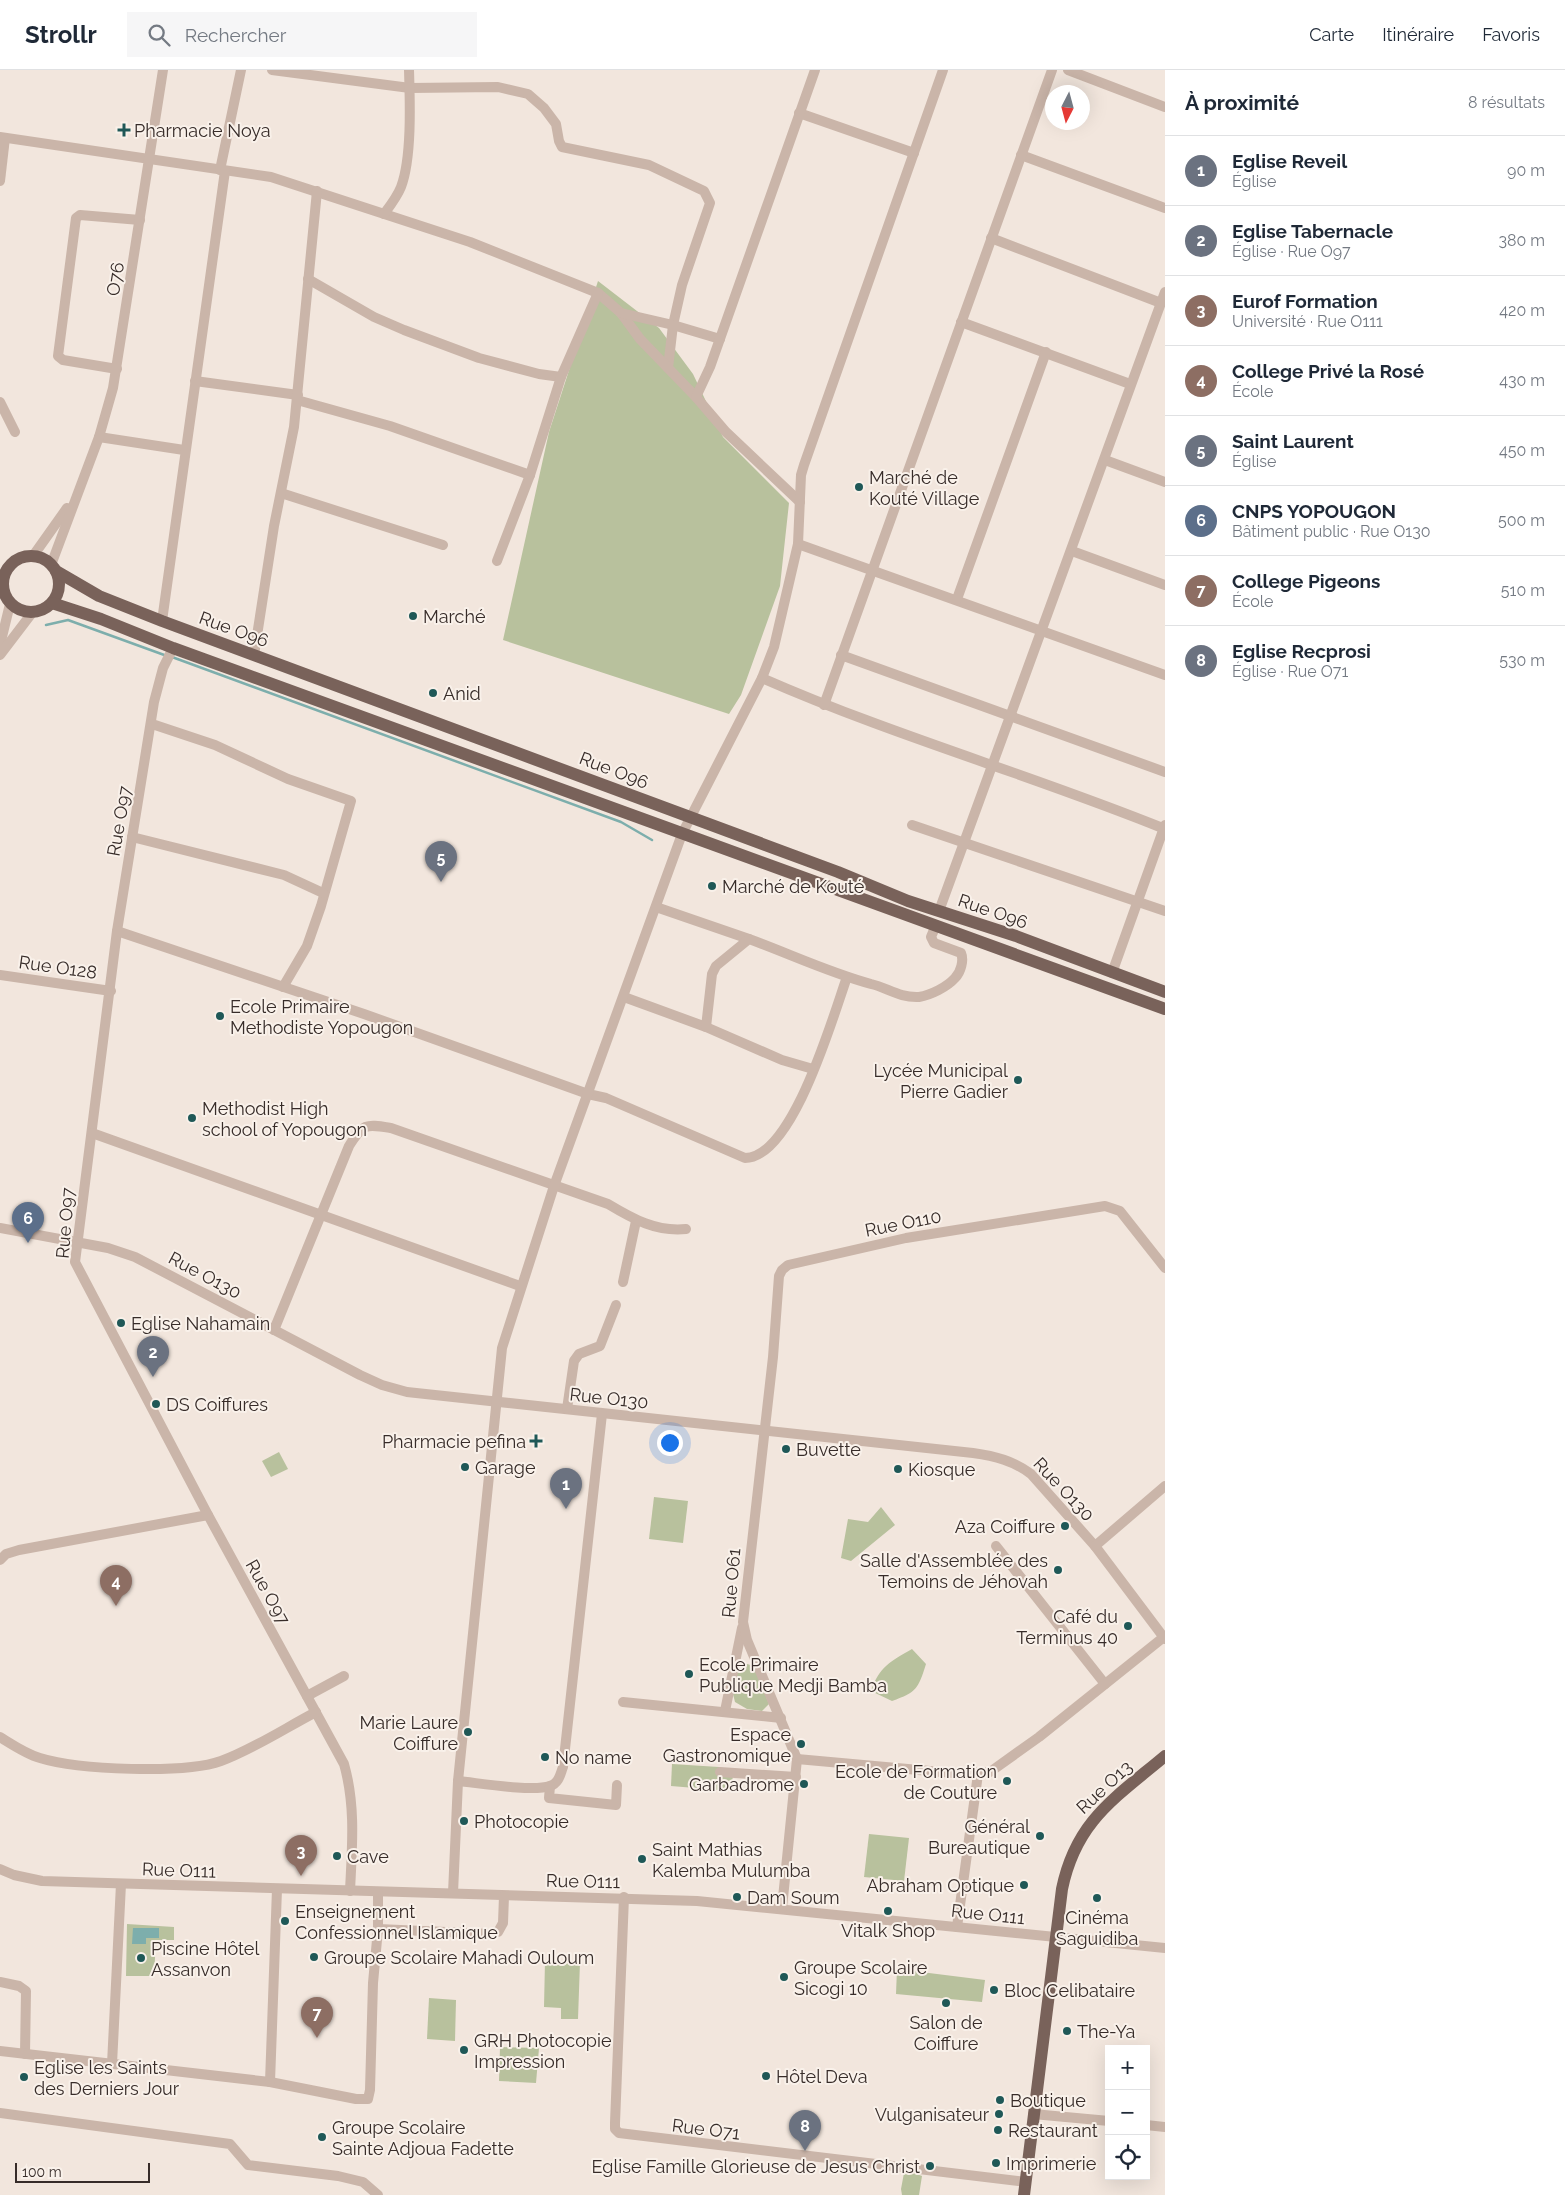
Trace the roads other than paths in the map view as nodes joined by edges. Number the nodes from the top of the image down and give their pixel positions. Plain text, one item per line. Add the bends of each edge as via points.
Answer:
1 (163, 70) edge
2 (241, 70) edge
3 (272, 70) edge
4 (409, 70) edge
5 (816, 70) edge
6 (943, 70) edge
7 (1052, 70) edge
8 (1068, 70) edge
9 (410, 88) junction
10 (1165, 107) edge
11 (799, 113) junction
12 (3, 137) edge
13 (914, 153) junction
14 (1021, 155) junction
15 (150, 158) junction
16 (223, 170) junction
17 (0, 181) edge
18 (317, 191) junction
19 (1165, 208) edge
20 (384, 214) junction
21 (140, 220) junction
22 (991, 238) junction
23 (308, 279) junction
24 (1165, 292) edge
25 (598, 294) junction
26 (1161, 302) junction
27 (621, 313) junction
28 (961, 322) junction
29 (673, 325) junction
30 (720, 339) junction
31 (1046, 352) junction
32 (668, 368) junction
33 (117, 369) junction
34 (561, 377) junction
35 (195, 381) junction
36 (1130, 384) junction
37 (297, 397) junction
38 (696, 397) junction
39 (0, 402) edge
40 (16, 432) dead end
41 (99, 437) junction
42 (184, 450) junction
43 (1105, 460) junction
44 (530, 475) junction
45 (1165, 482) edge
46 (79, 488) junction
47 (281, 493) junction
48 (800, 502) junction
49 (798, 544) junction
50 (443, 545) dead end
51 (1072, 551) junction
52 (33, 556) junction
53 (497, 561) dead end
54 (6, 562) edge
55 (54, 568) junction
56 (871, 569) junction
57 (1165, 585) edge
58 (5, 597) edge
59 (958, 599) junction
60 (52, 603) junction
61 (32, 613) junction
62 (162, 621) junction
63 (1043, 631) junction
64 (0, 645) edge
65 (173, 648) junction
66 (0, 655) edge
67 (254, 655) junction
68 (841, 655) junction
69 (1165, 675) edge
70 (762, 678) junction
71 (824, 705) junction
72 (1012, 716) junction
73 (152, 724) junction
74 (994, 765) junction
75 (1165, 772) edge
76 (689, 818) junction
77 (912, 825) dead end
78 (1165, 827) edge
79 (682, 834) junction
80 (132, 837) junction
81 (965, 843) junction
82 (323, 893) junction
83 (1137, 902) junction
84 (656, 907) junction
85 (940, 911) junction
86 (1165, 911) edge
87 (936, 925) junction
88 (117, 931) junction
89 (749, 939) junction
90 (1112, 973) junction
91 (0, 974) edge
92 (847, 977) junction
93 (283, 987) junction
94 (111, 991) junction
95 (1165, 992) edge
96 (624, 997) junction
97 (1165, 1009) edge
98 (706, 1027) junction
99 (813, 1069) junction
100 (588, 1094) junction
101 (92, 1133) junction
102 (554, 1186) junction
103 (320, 1214) junction
104 (636, 1221) junction
105 (0, 1228) edge
106 (686, 1229) dead end
107 (77, 1242) junction
108 (1165, 1268) edge
109 (623, 1282) dead end
110 (520, 1286) junction
111 (616, 1305) dead end
112 (274, 1330) junction
113 (496, 1402) junction
114 (567, 1409) junction
115 (602, 1414) junction
116 (764, 1430) junction
117 (1165, 1486) edge
118 (208, 1515) junction
119 (996, 1546) dead end
120 (1095, 1546) junction
121 (0, 1560) edge
122 (743, 1622) junction
123 (1164, 1638) edge
124 (344, 1676) dead end
125 (1105, 1684) junction
126 (307, 1696) junction
127 (623, 1702) dead end
128 (725, 1711) junction
129 (316, 1712) junction
130 (781, 1718) junction
131 (0, 1737) edge
132 (1165, 1756) edge
133 (797, 1759) junction
134 (720, 1772) dead end
135 (978, 1774) junction
136 (796, 1777) junction
137 (458, 1782) junction
138 (617, 1785) dead end
139 (550, 1786) junction
140 (0, 1869) edge
141 (121, 1884) junction
142 (277, 1889) junction
143 (350, 1891) junction
144 (378, 1892) junction
145 (453, 1893) junction
146 (504, 1896) junction
147 (624, 1897) junction
148 (782, 1908) junction
149 (957, 1927) junction
150 (378, 1929) junction
151 (1056, 1937) junction
152 (1165, 1948) edge
153 (0, 1982) edge
154 (0, 2051) edge
155 (25, 2054) junction
156 (112, 2064) junction
157 (270, 2082) junction
158 (0, 2113) edge
159 (1033, 2114) junction
160 (1105, 2121) edge
161 (1150, 2126) edge
162 (1165, 2128) edge
163 (1026, 2182) junction
164 (378, 2195) edge
165 (1024, 2195) edge

1 - 15 street, O76
2 - 16 street
3 - 9 street
4 - 9 street
5 - 11 street
6 - 13 street
7 - 14 street
8 - 10 street
9 - 20 street via 405,175
9 - 29 street via 498,87 528,94 556,124 562,147 649,165 704,191 710,203 682,286
11 - 13 street
11 - 30 street
12 - 15 street
12 - 17 street
13 - 48 street via 804,465
14 - 19 street
14 - 22 street
15 - 16 street
15 - 21 street, O76
16 - 18 street via 280,179
16 - 35 street
18 - 20 street
18 - 23 street
20 - 25 street via 470,242
21 - 33 street, O76
21 - 33 street via 80,215 76,218 58,356 63,360
22 - 26 street
22 - 28 street
23 - 34 street via 374,317 404,330 479,358
23 - 37 street
24 - 26 street
25 - 27 street
25 - 34 street
26 - 36 street
27 - 29 street
27 - 32 street
28 - 31 street
28 - 56 street
29 - 30 street
29 - 32 street
30 - 38 street
31 - 36 street
31 - 59 street
32 - 38 street
33 - 41 street, O76
34 - 44 street
35 - 37 street
35 - 42 street
36 - 43 street
37 - 44 street
37 - 47 street
38 - 48 street via 726,432
39 - 40 street
41 - 42 street
41 - 46 street, O76
42 - 62 street
43 - 45 street
43 - 51 street
44 - 53 street
46 - 52 street
46 - 55 street
47 - 50 street
47 - 67 street
48 - 49 street
49 - 56 street
49 - 70 street via 782,619
51 - 57 street
51 - 63 street
52 - 54 main road
52 - 55 main road
54 - 58 main road
55 - 60 main road via 58,591
55 - 62 main road, Rue O96 via 100,596
56 - 59 street
56 - 68 street
58 - 61 main road via 20,610
58 - 64 street
59 - 63 street
60 - 61 main road
60 - 65 main road, Rue O96
61 - 66 street
62 - 67 main road, Rue O96
63 - 69 street
63 - 72 street
65 - 73 street, Rue O97 via 158,683
65 - 79 main road, Rue O96
67 - 76 main road, Rue O96
68 - 71 street
68 - 72 street
70 - 71 street
70 - 76 street
71 - 74 street
72 - 74 street
72 - 75 street
73 - 80 street, Rue O97
73 - 82 street via 215,745 288,779 351,801
74 - 78 street
74 - 81 street
76 - 79 street
76 - 85 main road, Rue O96
77 - 81 street
78 - 83 street
79 - 84 street
79 - 87 main road, Rue O96
80 - 82 street via 284,875
80 - 88 street, Rue O97
81 - 83 street
81 - 85 street
82 - 93 street via 307,946
83 - 86 street
83 - 90 street
84 - 89 street
84 - 96 street
85 - 90 main road, Rue O96
87 - 92 street via 931,937 934,943 961,953 963,958 958,975 948,986 919,997 906,996
87 - 97 main road, Rue O96
88 - 93 street
88 - 94 street, Rue O97
89 - 92 street
89 - 98 street via 716,966 712,974
90 - 95 main road, Rue O96
91 - 94 street, Rue O128
92 - 99 street
93 - 100 street
94 - 101 street, Rue O97
96 - 98 street
96 - 100 street
98 - 99 street via 782,1060
99 - 100 street via 808,1089 784,1130 757,1156 750,1158 606,1098
100 - 102 street
101 - 103 street
101 - 107 street, Rue O97
102 - 103 street via 391,1128 370,1125 362,1127 349,1146
102 - 104 street via 608,1204
102 - 110 street
103 - 110 street
103 - 112 street
104 - 106 street via 661,1229
104 - 109 street
105 - 107 street, Rue O130
107 - 112 street, Rue O130 via 135,1257
107 - 118 street, Rue O97 via 74,1255 77,1269
108 - 116 street, Rue O110 via 1120,1212 1105,1206 906,1238 788,1265 779,1276
110 - 113 street via 502,1348
111 - 114 street via 600,1346 579,1354 574,1361
112 - 113 street, Rue O130 via 382,1385 422,1394
113 - 114 street, Rue O130
113 - 137 street
114 - 115 street, Rue O130
115 - 116 street, Rue O130
115 - 139 street via 563,1767 558,1780
116 - 120 street, Rue O130 via 974,1452 1005,1459 1031,1474
116 - 122 street, Rue O61
117 - 120 street
118 - 121 street via 19,1550 6,1554
118 - 126 street, Rue O97
119 - 125 street
120 - 123 street, Rue O130
122 - 128 street
122 - 130 street, Rue O61 via 747,1640
123 - 125 street
124 - 126 street
125 - 135 street via 999,1767
126 - 129 street, Rue O97
127 - 128 street
128 - 130 street
129 - 131 street via 223,1760 201,1767 87,1766 43,1759
129 - 143 street, Rue O97 via 344,1764 350,1786 353,1812
130 - 133 street, Rue O61
132 - 151 main road, Rue O13 via 1106,1805 1076,1844 1067,1866
133 - 135 street via 874,1768
133 - 136 street, Rue O61
134 - 136 street
135 - 149 street
136 - 148 street, Rue O61
137 - 139 street via 534,1788
137 - 145 street
138 - 139 street via 616,1805 549,1798
140 - 141 street, Rue O111 via 42,1881
141 - 142 street, Rue O111
141 - 156 street
142 - 143 street, Rue O111
142 - 157 street
143 - 144 street, Rue O111
144 - 145 street, Rue O111
144 - 150 street
145 - 146 street, Rue O111
146 - 147 street, Rue O111
146 - 150 street via 503,1923 498,1932 491,1934
147 - 148 street, Rue O111
147 - 163 street, Rue O71 via 616,2080 615,2129 619,2134
148 - 149 street, Rue O111
149 - 151 street, Rue O111
150 - 157 street via 368,2099
151 - 152 street, Rue O111
151 - 159 main road, Rue O13
153 - 155 street via 19,1986 26,1992
154 - 155 street
155 - 156 street
156 - 157 street
158 - 164 street via 230,2144 248,2165 338,2176 363,2182
159 - 160 street
159 - 163 main road, Rue O13
161 - 162 street
163 - 165 main road, Rue O13

